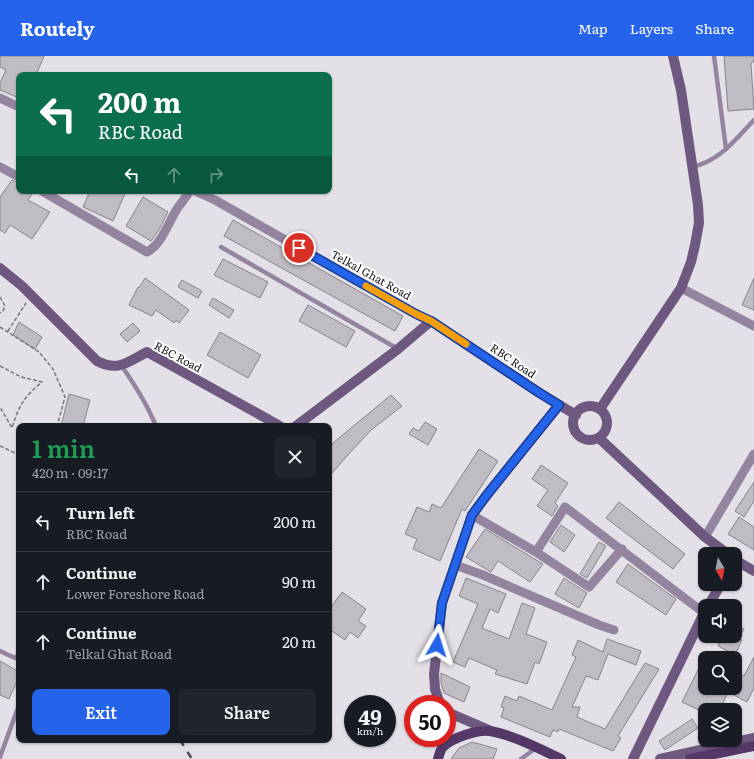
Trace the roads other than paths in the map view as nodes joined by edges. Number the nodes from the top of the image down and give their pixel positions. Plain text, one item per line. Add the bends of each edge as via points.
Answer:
1 (673, 56) edge
2 (714, 56) edge
3 (0, 98) edge
4 (16, 106) edge
5 (754, 120) edge
6 (726, 149) junction
7 (0, 167) edge
8 (692, 167) junction
9 (16, 176) edge
10 (47, 194) edge
11 (188, 194) edge
12 (202, 194) edge
13 (221, 247) dead end
14 (0, 268) edge
15 (681, 288) junction
16 (431, 321) junction
17 (754, 326) edge
18 (398, 349) junction
19 (121, 365) junction
20 (559, 405) junction
21 (600, 409) junction
22 (576, 415) junction
23 (155, 423) edge
24 (275, 423) edge
25 (300, 423) edge
26 (599, 438) junction
27 (754, 454) edge
28 (472, 515) junction
29 (705, 537) junction
30 (718, 547) edge
31 (622, 549) junction
32 (536, 552) junction
33 (742, 564) edge
34 (455, 565) junction
35 (754, 571) edge
36 (698, 604) edge
37 (698, 626) edge
38 (614, 630) dead end
39 (0, 651) edge
40 (15, 658) edge
41 (437, 695) edge
42 (16, 713) edge
43 (456, 716) edge
44 (489, 730) junction
45 (754, 738) edge
46 (456, 739) edge
47 (754, 746) edge
48 (442, 747) edge
49 (537, 747) junction
50 (0, 757) edge
51 (438, 759) edge
52 (521, 759) edge
53 (562, 759) edge
54 (633, 759) edge
55 (660, 759) edge
56 (690, 759) edge

1 - 8 main road via 681,90
2 - 6 lane
3 - 4 street
5 - 6 lane
6 - 8 lane via 710,161
7 - 9 street
8 - 15 main road via 699,223 691,262
10 - 11 street via 147,252 152,250
12 - 16 street, Telkal Ghat Road
13 - 18 lane
14 - 19 main road via 97,361 107,366
15 - 17 street
15 - 21 main road
16 - 18 main road
16 - 20 main road, RBC Road
18 - 25 main road
19 - 23 lane via 138,389
19 - 24 main road, RBC Road via 147,352
20 - 22 main road, RBC Road
20 - 28 main road
21 - 22 main road via 584,407
21 - 26 main road via 607,424
22 - 26 main road via 573,425 578,435 588,440
26 - 29 main road
27 - 29 street
28 - 32 street
28 - 34 main road
29 - 30 main road
31 - 32 street via 589,587
31 - 32 street via 565,507
31 - 36 street
33 - 35 main road
34 - 38 street
34 - 41 main road via 442,603 434,674
37 - 54 main road
39 - 40 lane
42 - 50 lane
43 - 44 main road
44 - 46 main road
44 - 49 main road
45 - 55 main road
47 - 56 main road
48 - 51 main road
49 - 52 lane
49 - 53 main road

